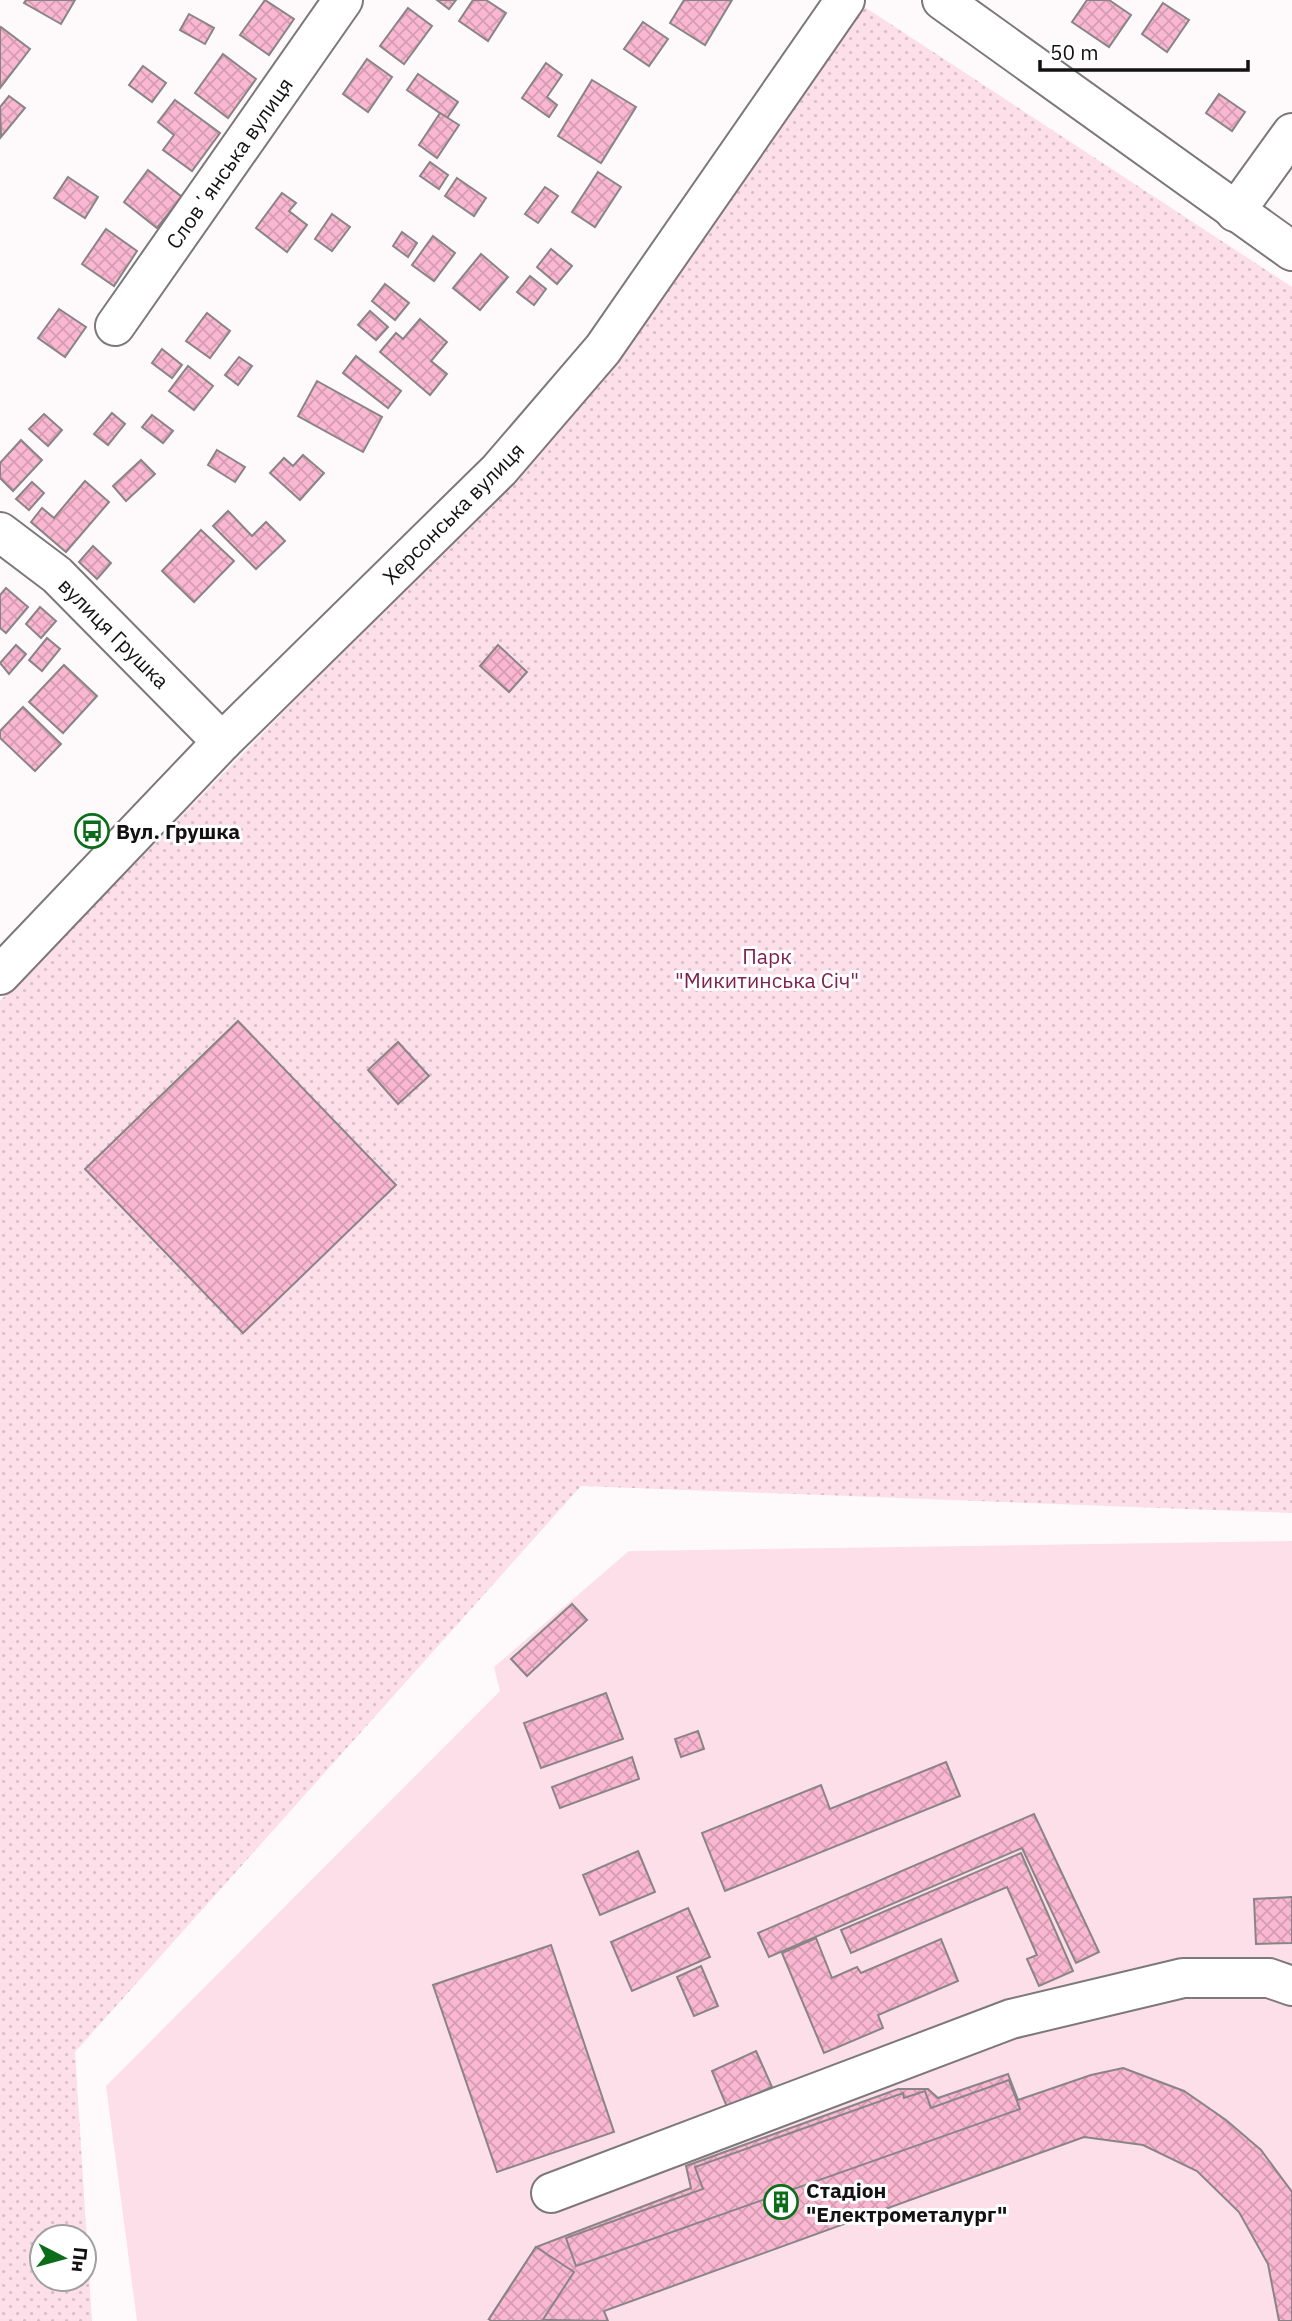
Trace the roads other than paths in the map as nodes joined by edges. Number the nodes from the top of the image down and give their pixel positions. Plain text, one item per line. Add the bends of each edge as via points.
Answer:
1 (343, 0) edge
2 (845, 0) edge
3 (965, 7) edge
4 (1292, 133) edge
5 (1235, 212) junction
6 (1292, 251) edge
7 (115, 326) dead end
8 (0, 532) edge
9 (222, 742) junction
10 (0, 975) edge
11 (1292, 1986) edge
12 (551, 2193) dead end

1 - 7 main road, Словʼянська вулиця
2 - 9 main road, Херсонська вулиця via 603,349 499,470
3 - 5 main road
4 - 5 main road
5 - 6 main road
8 - 9 main road, вулиця Грушка via 57,575
9 - 10 main road, Херсонська вулиця
11 - 12 main road via 1269,1978 1183,1978 1011,2019

